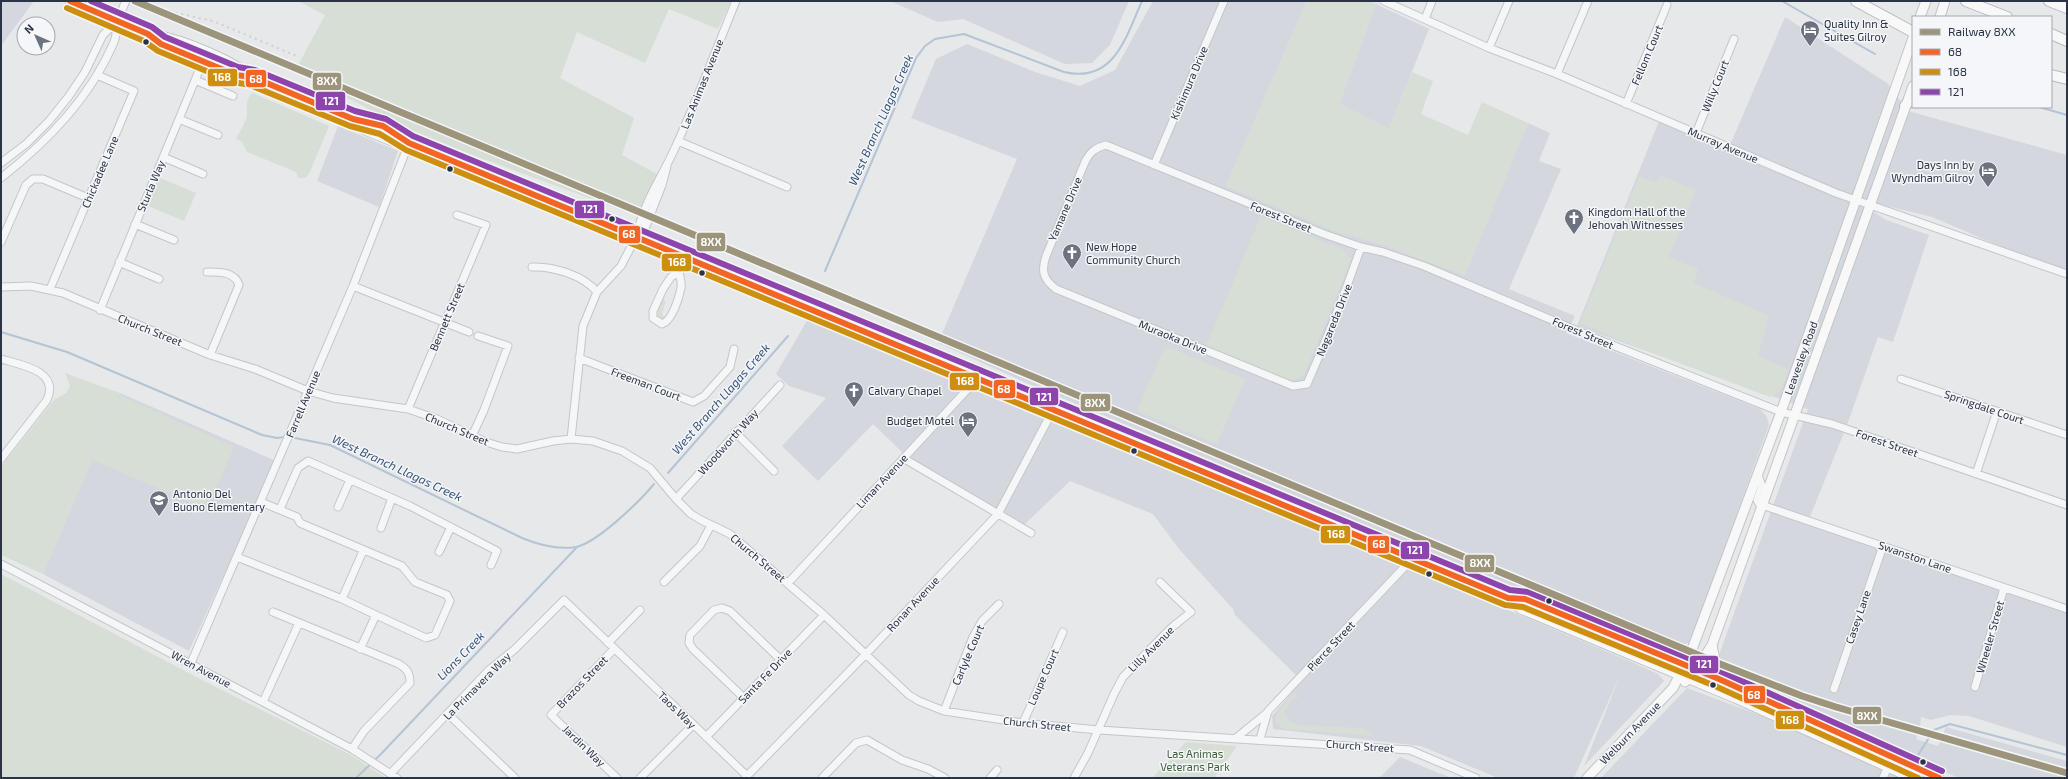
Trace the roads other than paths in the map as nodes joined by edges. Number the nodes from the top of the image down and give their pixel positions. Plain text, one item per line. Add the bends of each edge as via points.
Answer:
1 (70, 1) edge
2 (126, 1) edge
3 (736, 1) edge
4 (1224, 1) edge
5 (1384, 1) edge
6 (1432, 1) edge
7 (1509, 1) edge
8 (1588, 1) edge
9 (1856, 1) edge
10 (1926, 1) edge
11 (1945, 1) edge
12 (1966, 1) edge
13 (2049, 1) edge
14 (1667, 5) dead end
15 (2067, 8) edge
16 (1920, 16) edge
17 (1940, 16) edge
18 (2004, 16) edge
19 (1424, 19) junction
20 (117, 21) junction
21 (1912, 31) edge
22 (148, 34) junction
23 (2052, 34) edge
24 (1734, 39) dead end
25 (1912, 41) edge
26 (2067, 41) edge
27 (1489, 48) junction
28 (203, 61) junction
29 (1557, 74) junction
30 (97, 75) junction
31 (2052, 75) edge
32 (252, 77) junction
33 (2067, 79) edge
34 (195, 80) junction
35 (1912, 88) edge
36 (233, 96) dead end
37 (1912, 97) edge
38 (1626, 104) junction
39 (1905, 106) junction
40 (179, 119) junction
41 (1696, 133) junction
42 (218, 135) dead end
43 (678, 141) junction
44 (409, 143) junction
45 (1106, 145) joint
46 (163, 157) junction
47 (1, 163) edge
48 (1154, 165) junction
49 (203, 174) dead end
50 (1, 178) edge
51 (787, 187) dead end
52 (88, 198) junction
53 (1857, 201) junction
54 (1870, 206) junction
55 (457, 215) dead end
56 (136, 224) junction
57 (636, 237) junction
58 (174, 240) dead end
59 (1, 242) edge
60 (1361, 247) junction
61 (685, 258) junction
62 (119, 262) junction
63 (532, 267) dead end
64 (206, 272) dead end
65 (678, 272) junction
66 (2067, 274) edge
67 (159, 279) dead end
68 (1048, 283) joint
69 (353, 286) junction
70 (1, 287) edge
71 (50, 289) junction
72 (597, 292) junction
73 (100, 310) junction
74 (445, 323) junction
75 (469, 332) dead end
76 (478, 336) dead end
77 (734, 349) dead end
78 (210, 355) junction
79 (579, 358) junction
80 (1, 360) edge
81 (1901, 379) dead end
82 (976, 380) junction
83 (780, 385) dead end
84 (1299, 386) joint
85 (308, 391) junction
86 (408, 409) junction
87 (1053, 410) junction
88 (1997, 411) junction
89 (1781, 412) junction
90 (1795, 416) junction
91 (736, 432) junction
92 (2067, 435) edge
93 (472, 436) junction
94 (571, 439) junction
95 (903, 458) junction
96 (1, 459) edge
97 (774, 471) dead end
98 (1976, 474) junction
99 (1758, 476) junction
100 (350, 480) junction
101 (392, 498) junction
102 (676, 499) junction
103 (261, 502) junction
104 (2067, 505) edge
105 (1763, 506) junction
106 (338, 507) dead end
107 (280, 509) junction
108 (998, 514) junction
109 (711, 525) junction
110 (451, 526) junction
111 (381, 528) dead end
112 (1031, 533) dead end
113 (1883, 546) junction
114 (363, 551) junction
115 (439, 552) dead end
116 (237, 557) junction
117 (1413, 558) junction
118 (1, 564) edge
119 (491, 565) dead end
120 (664, 582) dead end
121 (1160, 582) dead end
122 (788, 583) junction
123 (2004, 588) junction
124 (1508, 598) junction
125 (342, 599) junction
126 (564, 600) joint
127 (999, 604) dead end
128 (2067, 609) edge
129 (640, 610) dead end
130 (273, 612) dead end
131 (376, 615) junction
132 (824, 615) junction
133 (299, 623) junction
134 (1063, 632) dead end
135 (608, 643) junction
136 (1712, 645) junction
137 (360, 649) junction
138 (614, 649) junction
139 (866, 654) junction
140 (781, 660) junction
141 (191, 663) junction
142 (1685, 664) junction
143 (1696, 670) junction
144 (1680, 675) junction
145 (1689, 679) junction
146 (1673, 688) junction
147 (1975, 688) dead end
148 (1834, 689) dead end
149 (1746, 691) junction
150 (744, 698) junction
151 (263, 702) junction
152 (944, 711) junction
153 (1268, 712) junction
154 (448, 714) junction
155 (551, 715) joint
156 (1023, 723) junction
157 (693, 725) junction
158 (1099, 730) junction
159 (706, 737) junction
160 (1236, 738) junction
161 (1260, 739) junction
162 (352, 749) junction
163 (1892, 758) junction
164 (1888, 767) junction
165 (997, 770) dead end
166 (394, 776) edge
167 (746, 777) edge
168 (515, 778) edge
169 (617, 778) edge
170 (640, 778) edge
171 (822, 778) edge
172 (945, 778) edge
173 (990, 778) edge
174 (1074, 778) edge
175 (1476, 778) edge
176 (1587, 778) edge
177 (1882, 778) edge
178 (1912, 778) edge
179 (1939, 778) edge

1 - 20 main road
2 - 20 street
3 - 43 street, Las Animas Avenue
4 - 48 street, Kishimura Drive
5 - 19 street, Murray Avenue
6 - 19 street
7 - 27 street
8 - 29 street
9 - 21 highway
10 - 16 main road
11 - 17 main road
12 - 18 highway
13 - 15 highway
14 - 38 street, Fellom Court
19 - 27 street, Murray Avenue
20 - 22 main road
20 - 30 street via 115,40
20 - 47 street via 103,35 69,96 30,139
22 - 28 main road via 161,44
22 - 32 main road via 170,38 239,66
23 - 26 highway
24 - 41 street, Willy Court
25 - 53 main road, Leavesley Road
27 - 29 street, Murray Avenue
28 - 32 main road via 236,75
28 - 34 street, Sturla Way
29 - 38 street, Murray Avenue
30 - 50 street via 79,103 57,129 34,152
30 - 52 street, Chickadee Lane via 134,91
31 - 33 highway
32 - 44 main road via 353,119 370,121 396,132
34 - 36 street
34 - 40 street, Sturla Way
35 - 39 main road, Leavesley Road
37 - 39 highway
38 - 41 street, Murray Avenue
39 - 54 main road, Leavesley Road
40 - 42 street
40 - 46 street, Sturla Way
41 - 53 street, Murray Avenue
43 - 51 street
43 - 57 street, Las Animas Avenue via 646,226
44 - 57 main road
44 - 69 street, Farrell Avenue
45 - 48 street, Forest Street
45 - 68 street, Yamane Drive via 1095,148 1082,168 1046,256 1043,272
46 - 49 street
46 - 56 street, Sturla Way
48 - 60 street, Forest Street
52 - 59 street via 43,179 33,179 26,185
52 - 71 street, Chickadee Lane
53 - 54 street, Murray Avenue
53 - 89 main road, Leavesley Road
54 - 66 street, Murray Avenue
54 - 90 main road, Leavesley Road
55 - 74 street, Bennett Street via 486,225
56 - 58 street
56 - 62 street, Sturla Way
57 - 61 main road
57 - 72 street, Las Animas Avenue via 621,266
60 - 84 street, Nagareda Drive via 1314,369 1307,384
60 - 89 street, Forest Street via 1424,266 1592,337
61 - 65 street
61 - 82 main road
62 - 67 street
62 - 73 street, Sturla Way
63 - 72 street via 547,266 569,274 592,285
64 - 78 street via 223,272 234,277 239,285
65 - 65 street via 663,289 653,311 653,318 662,324 671,315 682,287
68 - 84 street, Muraoka Drive via 1056,289 1119,316 1293,386
69 - 74 street
69 - 85 street, Farrell Avenue
70 - 71 street, Church Street via 18,285
71 - 73 street, Church Street via 79,299
72 - 79 street via 583,326
73 - 78 street, Church Street
74 - 75 street
74 - 86 street, Bennett Street
76 - 93 street via 508,346
77 - 79 street, Freeman Court via 730,366 704,396 693,402
78 - 85 street, Church Street
79 - 94 street
80 - 96 street via 39,371 50,384 51,392
81 - 88 street, Springdale Court
82 - 87 main road
82 - 95 street, Liman Avenue
83 - 91 street, Woodworth Way
85 - 86 street, Church Street via 333,398
85 - 103 street, Farrell Avenue
86 - 93 street, Church Street via 437,419
87 - 108 street, Ronan Avenue
87 - 117 main road
88 - 92 street, Springdale Court
88 - 98 street
89 - 90 street, Forest Street
89 - 99 main road, Leavesley Road
90 - 98 street, Forest Street via 1832,424
90 - 105 main road, Leavesley Road
91 - 97 street
91 - 102 street, Woodworth Way
93 - 94 street, Church Street via 502,447 517,449
94 - 102 street, Church Street via 593,441 622,451 650,468
95 - 108 street
95 - 122 street, Liman Avenue
98 - 104 street, Forest Street
99 - 105 street via 1762,486 1757,502
99 - 142 main road, Leavesley Road
100 - 101 street
100 - 106 street
100 - 107 street via 308,461 298,468
101 - 110 street
101 - 111 street
102 - 109 street, Church Street via 691,514
103 - 107 street
103 - 116 street, Farrell Avenue
105 - 113 street, Swanston Lane
105 - 136 main road, Leavesley Road
107 - 114 street via 297,517 300,523
108 - 112 street
108 - 139 street, Ronan Avenue
109 - 120 street via 700,546
109 - 122 street, Church Street via 730,534
110 - 115 street
110 - 119 street via 497,551
113 - 123 street, Swanston Lane
113 - 148 street, Casey Lane
114 - 125 street
114 - 131 street via 402,566 415,582 447,595 450,601 435,635 426,638
116 - 125 street
116 - 141 street, Farrell Avenue
117 - 124 main road
117 - 153 street, Pierce Street
118 - 141 street, Wren Avenue
121 - 158 street, Lilly Avenue via 1191,612 1171,628 1124,677
122 - 132 street, Church Street
123 - 128 street, Swanston Lane
123 - 147 street, Wheeler Street
124 - 142 main road via 1525,599
124 - 144 main road via 1521,609
125 - 131 street
126 - 135 street, Taos Way
126 - 154 street, La Primavera Way via 515,649 489,670
127 - 152 street, Carlyle Court via 982,621 973,637
129 - 135 street
130 - 133 street
131 - 137 street
132 - 139 street, Church Street
132 - 140 street, Santa Fe Drive
133 - 137 street
133 - 151 street
134 - 156 street, Loupe Court
135 - 138 street, Taos Way
136 - 143 main road, Leavesley Road
136 - 149 main road via 1718,669
137 - 162 street via 406,669 410,675 410,683 364,731
138 - 155 street, Brazos Street
138 - 157 street, Taos Way
139 - 152 street, Church Street via 909,695
139 - 167 street, Ronan Avenue
140 - 150 street, Santa Fe Drive
140 - 150 street via 730,611 722,608 714,610 690,634 689,643 693,649
141 - 151 street, Wren Avenue
142 - 143 main road
142 - 144 main road, Leavesley Road
143 - 145 main road, Leavesley Road
143 - 149 main road
144 - 145 main road
144 - 146 main road, Welburn Avenue
145 - 146 main road, Welburn Avenue
145 - 164 main road
146 - 176 main road, Welburn Avenue
149 - 163 main road
150 - 159 street, Santa Fe Drive
151 - 162 street, Wren Avenue
152 - 156 street, Church Street
153 - 160 street
153 - 161 street, Pierce Street
154 - 166 street, La Primavera Way
154 - 168 street
155 - 169 street, Jardin Way
156 - 158 street, Church Street
157 - 159 street, Taos Way
157 - 170 street
158 - 160 street, Church Street
158 - 174 street
159 - 167 street, Taos Way
160 - 161 street, Church Street
161 - 175 street, Church Street via 1410,750
162 - 166 street, Wren Avenue
163 - 164 street
163 - 179 main road
164 - 177 street
164 - 178 main road
165 - 173 street
171 - 172 street via 856,743 867,740 902,760

